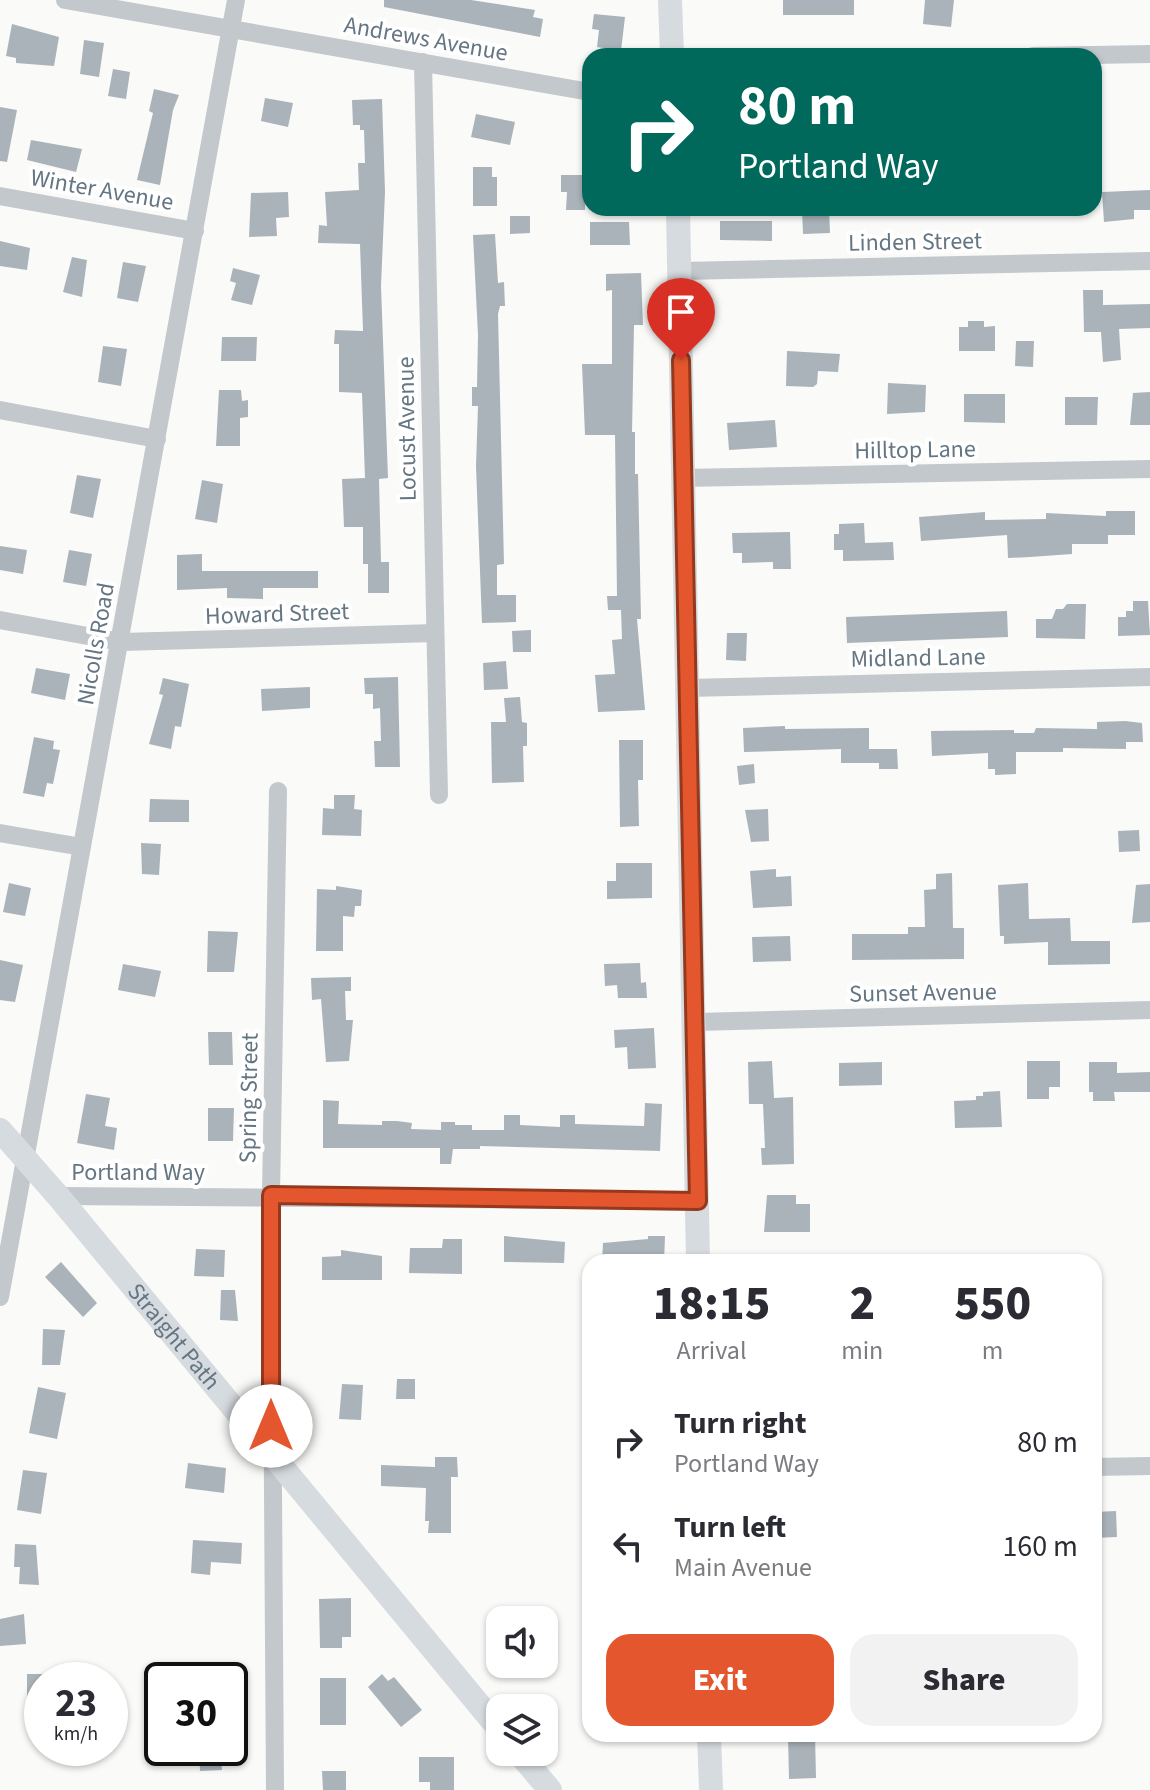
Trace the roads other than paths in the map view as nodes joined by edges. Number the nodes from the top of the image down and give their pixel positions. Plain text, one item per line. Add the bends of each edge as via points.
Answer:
1 (65, 0) edge
2 (236, 0) edge
3 (670, 0) edge
4 (230, 30) junction
5 (672, 48) edge
6 (1150, 54) edge
7 (1102, 55) edge
8 (423, 62) junction
9 (582, 91) edge
10 (0, 196) edge
11 (678, 216) edge
12 (195, 231) junction
13 (1150, 261) edge
14 (681, 271) junction
15 (0, 410) edge
16 (157, 439) junction
17 (1150, 469) edge
18 (681, 478) junction
19 (0, 620) edge
20 (435, 633) junction
21 (121, 642) junction
22 (1150, 677) edge
23 (687, 688) junction
24 (278, 791) dead end
25 (439, 795) dead end
26 (0, 833) edge
27 (82, 847) junction
28 (1150, 1010) edge
29 (696, 1022) junction
30 (0, 1130) edge
31 (26, 1160) junction
32 (271, 1195) junction
33 (58, 1196) junction
34 (698, 1201) junction
35 (698, 1254) edge
36 (4, 1256) edge
37 (0, 1297) edge
38 (271, 1453) junction
39 (1150, 1466) edge
40 (1102, 1467) edge
41 (486, 1713) edge
42 (709, 1742) edge
43 (530, 1766) edge
44 (275, 1790) edge
45 (550, 1790) edge
46 (711, 1790) edge

1 - 4 street, Andrews Avenue
2 - 4 street, Nicolls Road
3 - 5 street
4 - 8 street, Andrews Avenue
4 - 12 street, Nicolls Road
6 - 7 street
8 - 9 street, Andrews Avenue
8 - 20 street, Locust Avenue
10 - 12 street, Winter Avenue
11 - 14 street
12 - 16 street, Nicolls Road
13 - 14 street, Linden Street
14 - 18 street
15 - 16 street
16 - 21 street, Nicolls Road
17 - 18 street, Hilltop Lane
18 - 23 street
19 - 21 street, Howard Street
20 - 21 street, Howard Street
20 - 25 street, Locust Avenue
21 - 27 street, Nicolls Road
22 - 23 street, Midland Lane
23 - 29 street
24 - 32 street, Spring Street
26 - 27 street
27 - 31 street, Nicolls Road
28 - 29 street, Sunset Avenue
29 - 34 street
30 - 31 street, Straight Path
31 - 33 street, Straight Path
31 - 36 street, Nicolls Road
32 - 33 street, Portland Way
32 - 34 street, Portland Way
32 - 38 street, Spring Street
33 - 38 street, Straight Path
34 - 35 street
36 - 37 street, Nicolls Road
38 - 41 street, Straight Path
38 - 44 street, Spring Street
39 - 40 street
42 - 46 street
43 - 45 street

